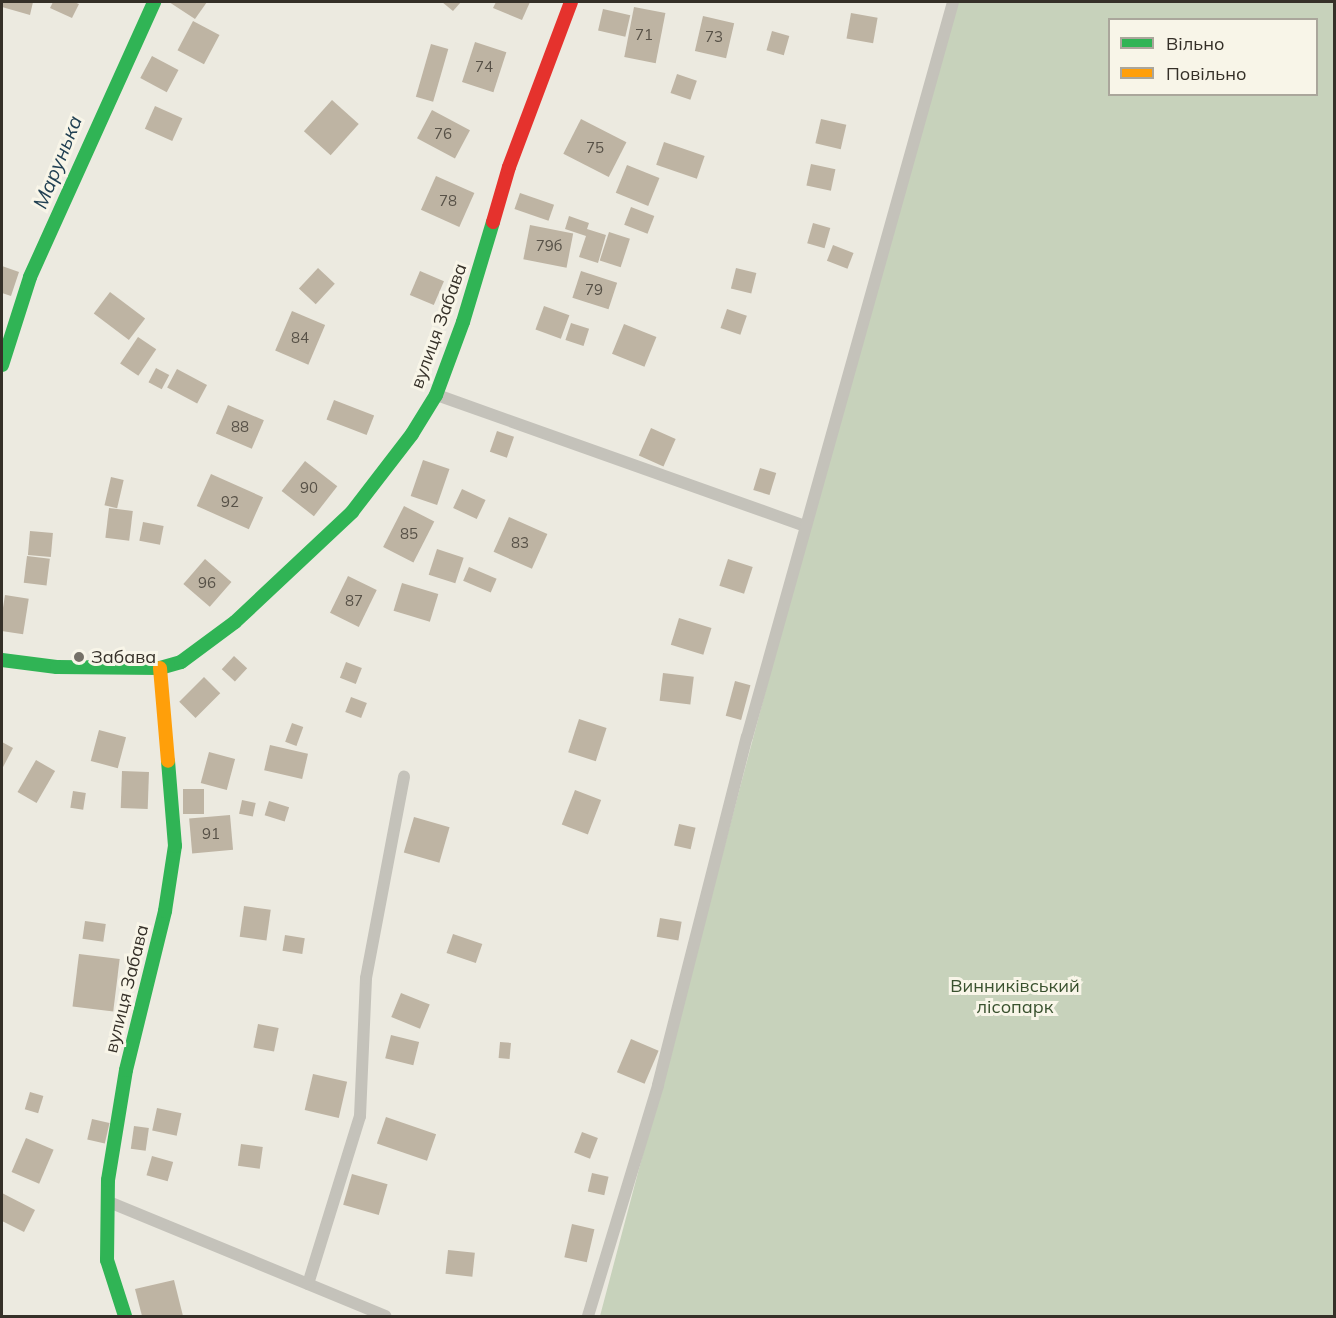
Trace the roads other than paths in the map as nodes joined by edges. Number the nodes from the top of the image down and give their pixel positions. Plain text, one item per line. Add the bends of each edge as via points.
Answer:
1 (154, 2) edge
2 (571, 2) edge
3 (953, 2) edge
4 (2, 365) edge
5 (436, 394) junction
6 (805, 526) junction
7 (2, 660) edge
8 (160, 668) junction
9 (404, 777) dead end
10 (108, 1201) junction
11 (308, 1284) junction
12 (125, 1317) edge
13 (385, 1317) edge
14 (588, 1317) edge

1 - 4 street via 30,277
2 - 5 street, вулиця Забава via 509,167 463,322
3 - 6 lane
5 - 6 lane
5 - 8 street, вулиця Забава via 352,512 327,537 235,622 181,662
6 - 14 lane via 658,1085
7 - 8 street, вулиця Забава via 57,667
8 - 10 street, вулиця Забава via 175,846 165,911 126,1070
9 - 11 lane via 366,978 360,1116
10 - 11 lane
10 - 12 street, вулиця Забава via 107,1260
11 - 13 lane

